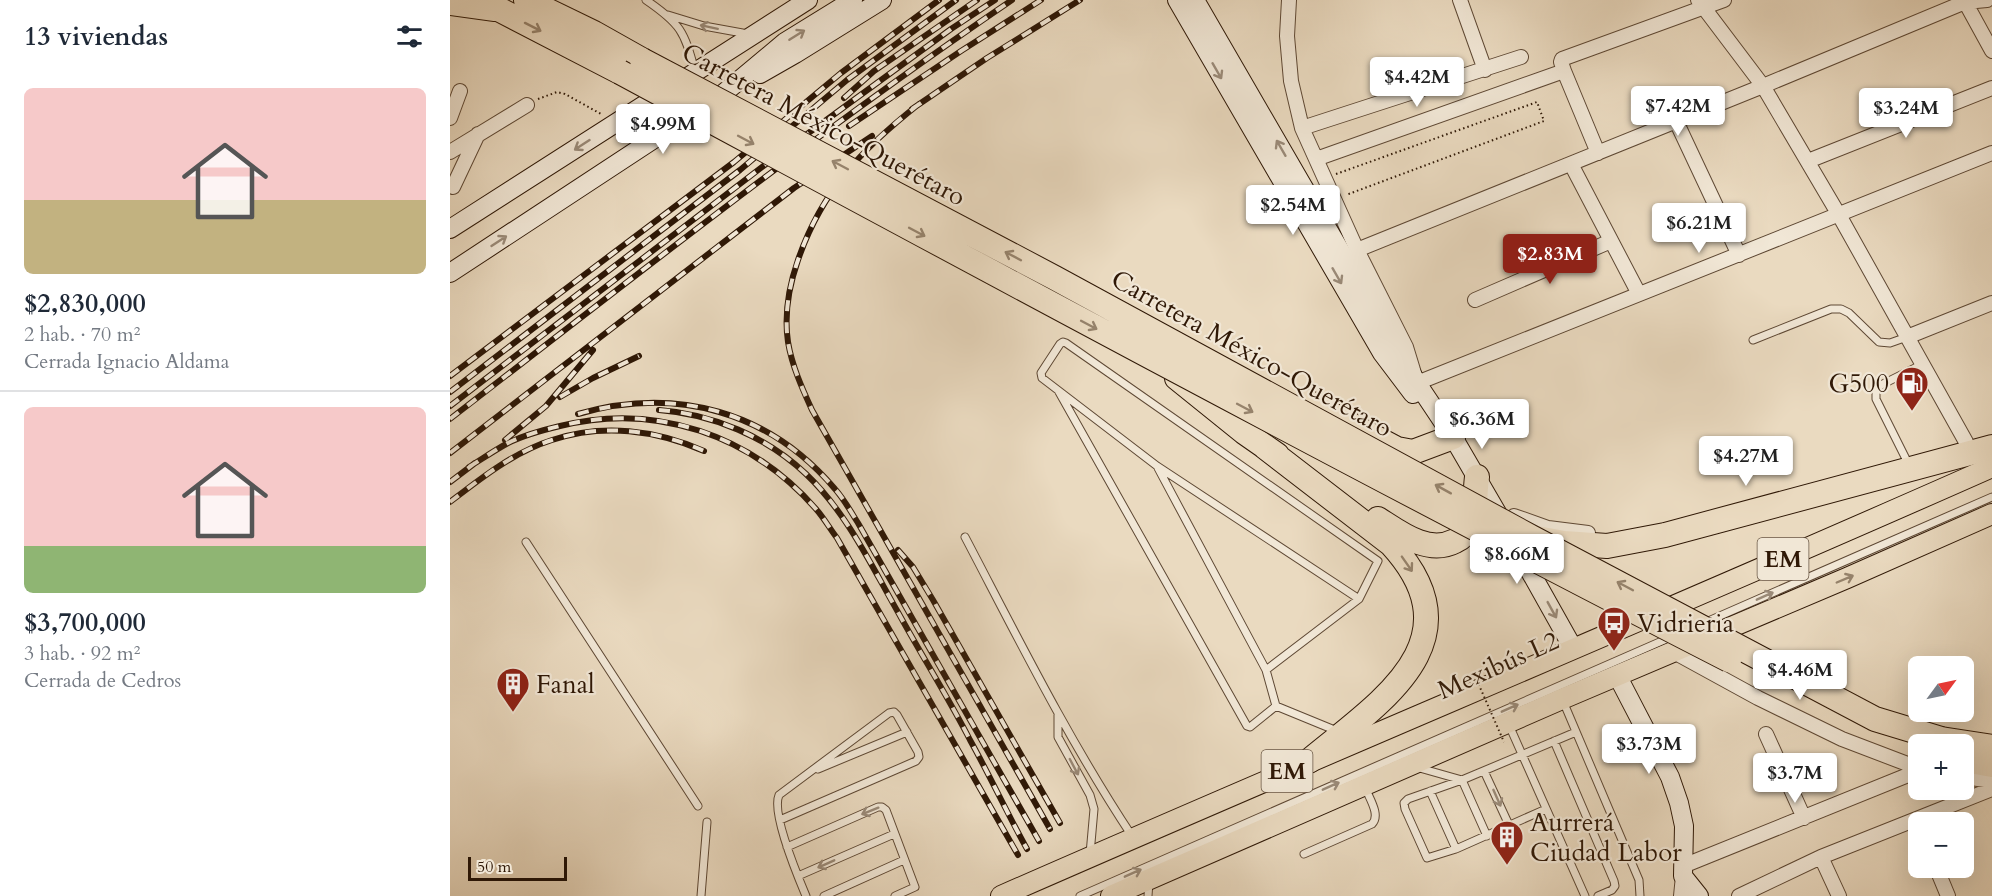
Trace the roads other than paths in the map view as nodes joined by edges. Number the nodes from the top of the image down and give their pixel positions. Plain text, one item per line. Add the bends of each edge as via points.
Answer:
1 (526, 0) edge
2 (550, 0) edge
3 (646, 0) edge
4 (808, 0) edge
5 (853, 0) edge
6 (882, 0) edge
7 (1177, 0) edge
8 (1289, 0) edge
9 (1460, 0) edge
10 (1725, 0) edge
11 (1987, 0) edge
12 (1964, 1) edge
13 (450, 3) edge
14 (1701, 4) edge
15 (490, 5) edge
16 (1195, 11) edge
17 (666, 14) junction
18 (594, 33) junction
19 (754, 35) junction
20 (1992, 51) edge
21 (1521, 57) dead end
22 (1563, 65) junction
23 (1485, 70) junction
24 (696, 72) junction
25 (1763, 86) junction
26 (1992, 88) edge
27 (460, 91) dead end
28 (724, 93) junction
29 (527, 105) road end
30 (450, 118) edge
31 (1676, 121) junction
32 (1302, 128) junction
33 (478, 134) junction
34 (450, 152) edge
35 (1598, 153) junction
36 (1992, 153) edge
37 (1316, 159) junction
38 (1808, 161) junction
39 (1571, 164) junction
40 (453, 187) dead end
41 (1839, 215) junction
42 (450, 229) edge
43 (1611, 241) junction
44 (1357, 249) junction
45 (1739, 255) junction
46 (450, 273) edge
47 (1055, 278) junction
48 (1639, 294) junction
49 (1475, 300) dead end
50 (1992, 303) edge
51 (1907, 338) junction
52 (1754, 340) dead end
53 (1156, 361) junction
54 (1923, 364) junction
55 (1417, 383) junction
56 (1057, 390) junction
57 (1438, 416) junction
58 (1453, 437) junction
59 (1992, 441) edge
60 (1966, 442) junction
61 (1265, 447) junction
62 (1992, 447) edge
63 (1906, 459) junction
64 (1157, 466) junction
65 (1992, 467) edge
66 (1992, 476) edge
67 (1477, 477) junction
68 (1992, 497) edge
69 (1493, 504) junction
70 (1992, 514) edge
71 (965, 537) dead end
72 (1531, 537) junction
73 (1852, 538) dead end
74 (526, 542) dead end
75 (1820, 552) dead end
76 (1359, 599) junction
77 (1722, 631) junction
78 (1573, 648) junction
79 (1674, 652) junction
80 (1266, 670) junction
81 (1617, 675) junction
82 (1562, 699) junction
83 (1276, 706) junction
84 (1058, 712) junction
85 (907, 732) junction
86 (1506, 732) junction
87 (1576, 732) junction
88 (1342, 733) junction
89 (1766, 734) dead end
90 (1554, 741) junction
91 (1908, 744) edge
92 (1992, 747) edge
93 (1522, 754) junction
94 (1309, 761) junction
95 (1974, 762) edge
96 (1411, 765) junction
97 (1992, 765) edge
98 (1908, 766) edge
99 (1484, 771) junction
100 (808, 773) junction
101 (1908, 774) edge
102 (1974, 778) edge
103 (1462, 780) junction
104 (1992, 781) edge
105 (1364, 785) junction
106 (1992, 789) edge
107 (1430, 791) junction
108 (698, 806) dead end
109 (1546, 808) junction
110 (1220, 810) dead end
111 (1939, 812) edge
112 (1804, 818) junction
113 (780, 820) junction
114 (707, 822) dead end
115 (1509, 825) junction
116 (1908, 825) edge
117 (894, 834) junction
118 (1487, 836) junction
119 (1134, 838) junction
120 (787, 847) junction
121 (1456, 849) junction
122 (1304, 854) dead end
123 (1090, 857) junction
124 (1821, 857) junction
125 (904, 860) junction
126 (1683, 871) junction
127 (798, 876) junction
128 (1941, 878) edge
129 (1148, 888) edge
130 (701, 896) edge
131 (806, 896) edge
132 (824, 896) edge
133 (895, 896) edge
134 (1002, 896) edge
135 (1080, 896) edge
136 (1111, 896) edge
137 (1585, 896) edge
138 (1598, 896) edge
139 (1640, 896) edge
140 (1681, 896) edge
141 (1699, 896) edge
142 (1739, 896) edge
143 (1839, 896) edge
144 (1948, 896) edge

1 - 18 highway, Carretera México-Querétaro
2 - 18 highway
3 - 17 lane
4 - 19 main road
28 -> 5 main road via 785,42
6 - 28 main road
7 - 16 main road
8 - 32 street via 1291,81
9 - 23 street
10 - 14 street
11 - 12 street
12 - 20 street
12 - 25 street
13 - 15 highway, Carretera México-Querétaro
14 - 22 street
14 - 25 street
15 -> 53 highway, Carretera México-Querétaro, bridge
55 -> 16 main road
16 -> 57 main road via 1382,353 1408,389
19 -> 17 lane
17 - 24 lane via 686,37
47 -> 18 highway, Carretera México-Querétaro, bridge
19 - 24 main road
21 - 23 street
22 - 35 street
22 - 37 street
23 - 32 street
24 -> 42 main road
25 - 31 street
25 - 38 street
26 - 38 street
27 - 30 street
46 -> 28 main road
29 - 33 street
31 - 35 street
31 - 45 street
32 - 37 street
33 - 34 street
33 - 40 street
35 - 39 street
36 - 41 street
37 - 44 street
38 - 41 street
39 - 43 street
39 - 44 street
41 - 45 street
41 - 51 street
43 - 48 street
43 - 49 street
44 - 55 street via 1406,347
45 - 48 street
47 - 58 highway, bridge via 1125,304 1397,449 1413,452
72 -> 47 highway, Carretera México-Querétaro, bridge
48 - 55 street
50 - 51 street
51 - 52 lane via 1880,342 1849,313 1831,309
51 - 54 street
53 - 61 highway, bridge
53 -> 91 highway, Carretera México-Querétaro, bridge via 1864,729
54 - 60 street
54 - 63 lane via 1876,391 1876,399
55 - 57 main road
56 - 64 lane
56 - 76 lane via 1040,376 1063,342 1376,558 1377,565
56 - 83 lane via 1246,726 1250,727
57 - 58 main road
58 - 67 main road
59 - 60 street
60 - 63 street
61 - 67 highway via 1393,529 1430,546 1444,546 1461,537 1470,526
61 -> 88 highway via 1391,544 1419,582 1426,612 1425,630 1406,675
62 - 72 highway via 1665,535 1607,546
63 - 69 street via 1652,527 1612,534 1580,533 1534,524
64 - 76 lane
64 - 80 lane
65 - 78 main road, EM
66 - 73 lane
67 - 69 main road
135 -> 68 lane, Mexibús L2
69 -> 78 main road
77 -> 70 main road, EM
71 - 84 lane
92 -> 72 highway, Carretera México-Querétaro, bridge via 1941,739 1875,719
74 - 108 lane
75 - 110 lane, Mexibús L2
76 - 80 lane
77 - 79 main road, EM
77 - 92 street via 1762,657 1876,709
78 - 94 main road, EM
79 - 81 main road, EM
79 - 98 street via 1842,739
80 - 83 lane
81 - 82 main road, EM
81 - 126 main road via 1670,777 1684,826
82 - 86 main road, EM
82 - 87 lane
83 - 88 lane
84 - 119 lane
84 -> 123 lane via 1058,737 1094,809
85 - 100 lane
85 - 100 lane via 897,715 889,713
85 - 113 lane via 919,757 916,761
86 - 93 lane
86 - 96 main road, EM
87 - 90 lane
87 - 139 lane via 1639,880
88 - 94 highway
89 - 112 street
90 - 93 lane
90 - 138 lane via 1614,881 1612,890
93 - 99 lane
93 - 109 lane
94 - 119 main road, EM
95 - 97 highway
96 - 103 lane
96 - 105 main road, EM
99 - 103 lane
99 -> 115 lane
100 - 113 lane via 779,795 776,806
101 - 112 street
102 - 104 street
103 - 107 lane
103 - 118 lane
105 - 122 lane via 1375,821
105 - 129 main road, EM
106 - 111 street
107 - 121 lane
107 - 121 lane via 1404,803 1424,854 1432,858
109 - 115 lane
109 - 137 lane
112 - 126 street
113 - 120 lane
114 - 130 lane
115 - 118 lane
116 - 124 street
117 -> 120 lane via 885,810 878,807
117 - 125 lane
117 -> 127 lane
118 - 121 lane
119 - 123 main road, EM
120 - 127 lane
123 - 134 main road, EM
124 - 142 street
124 - 143 street
125 - 132 lane
125 - 133 lane via 915,887
126 - 140 street
126 - 141 main road
127 - 131 lane
128 - 144 street
129 - 136 main road, EM

